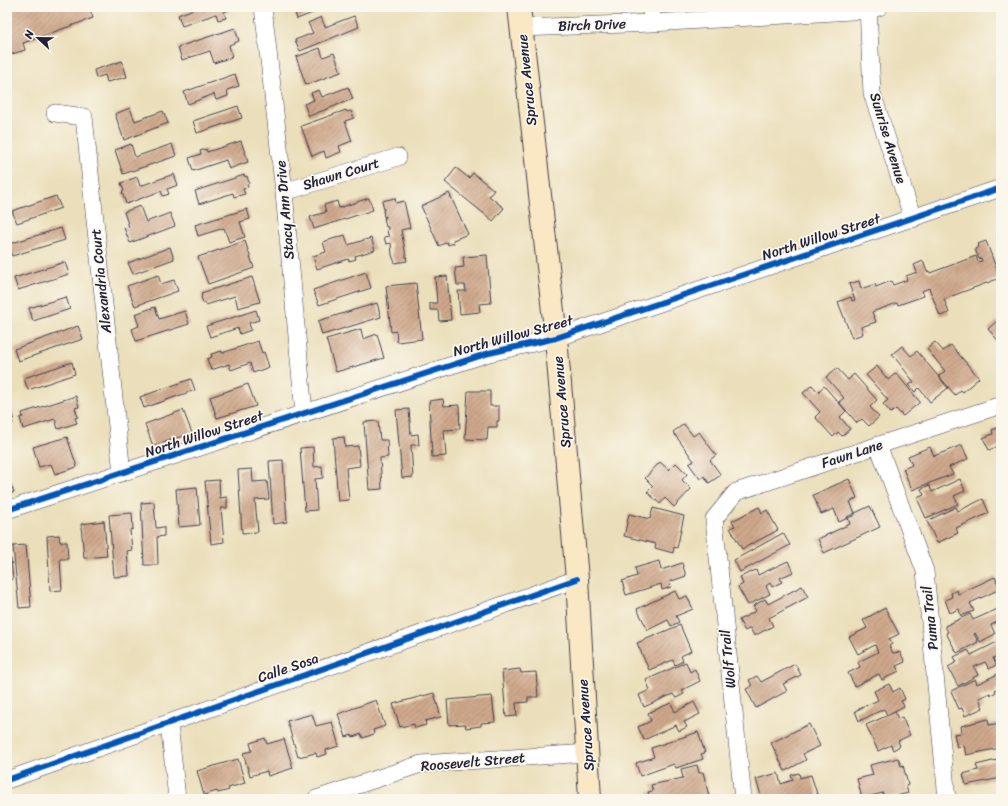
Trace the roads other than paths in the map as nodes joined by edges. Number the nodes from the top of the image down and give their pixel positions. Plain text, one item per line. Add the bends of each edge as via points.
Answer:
1 (263, 7) edge
2 (872, 8) edge
3 (652, 15) edge
4 (520, 18) edge
5 (55, 113) dead end
6 (398, 157) dead end
7 (1001, 188) edge
8 (284, 192) junction
9 (913, 219) junction
10 (556, 338) junction
11 (1001, 405) edge
12 (304, 414) junction
13 (878, 445) junction
14 (122, 473) junction
15 (7, 510) edge
16 (714, 519) joint
17 (577, 579) junction
18 (169, 723) junction
19 (588, 753) junction
20 (7, 780) edge
21 (177, 799) edge
22 (316, 799) edge
23 (590, 799) edge
24 (742, 799) edge
25 (947, 799) edge

1 - 8 street, Stacy Ann Drive
2 - 3 street, Birch Drive
2 - 9 street, Sunrise Avenue via 872,93
3 - 4 street, Birch Drive
4 - 10 main road, Spruce Avenue
5 - 14 street, Alexandria Court via 84,117
6 - 8 street, Shawn Court
7 - 9 street, North Willow Street
8 - 12 street, Stacy Ann Drive
9 - 10 street, North Willow Street
10 - 12 street, North Willow Street via 489,353
10 - 17 main road, Spruce Avenue
11 - 13 street, Fawn Lane
12 - 14 street, North Willow Street
13 - 16 street, Fawn Lane via 736,492
13 - 25 street, Puma Trail via 925,571
14 - 15 street, North Willow Street
16 - 24 street, Wolf Trail
17 - 18 street, Calle Sosa
17 - 19 main road, Spruce Avenue
18 - 20 street, Calle Sosa
18 - 21 street
19 - 22 street, Roosevelt Street via 421,764
19 - 23 main road, Spruce Avenue

